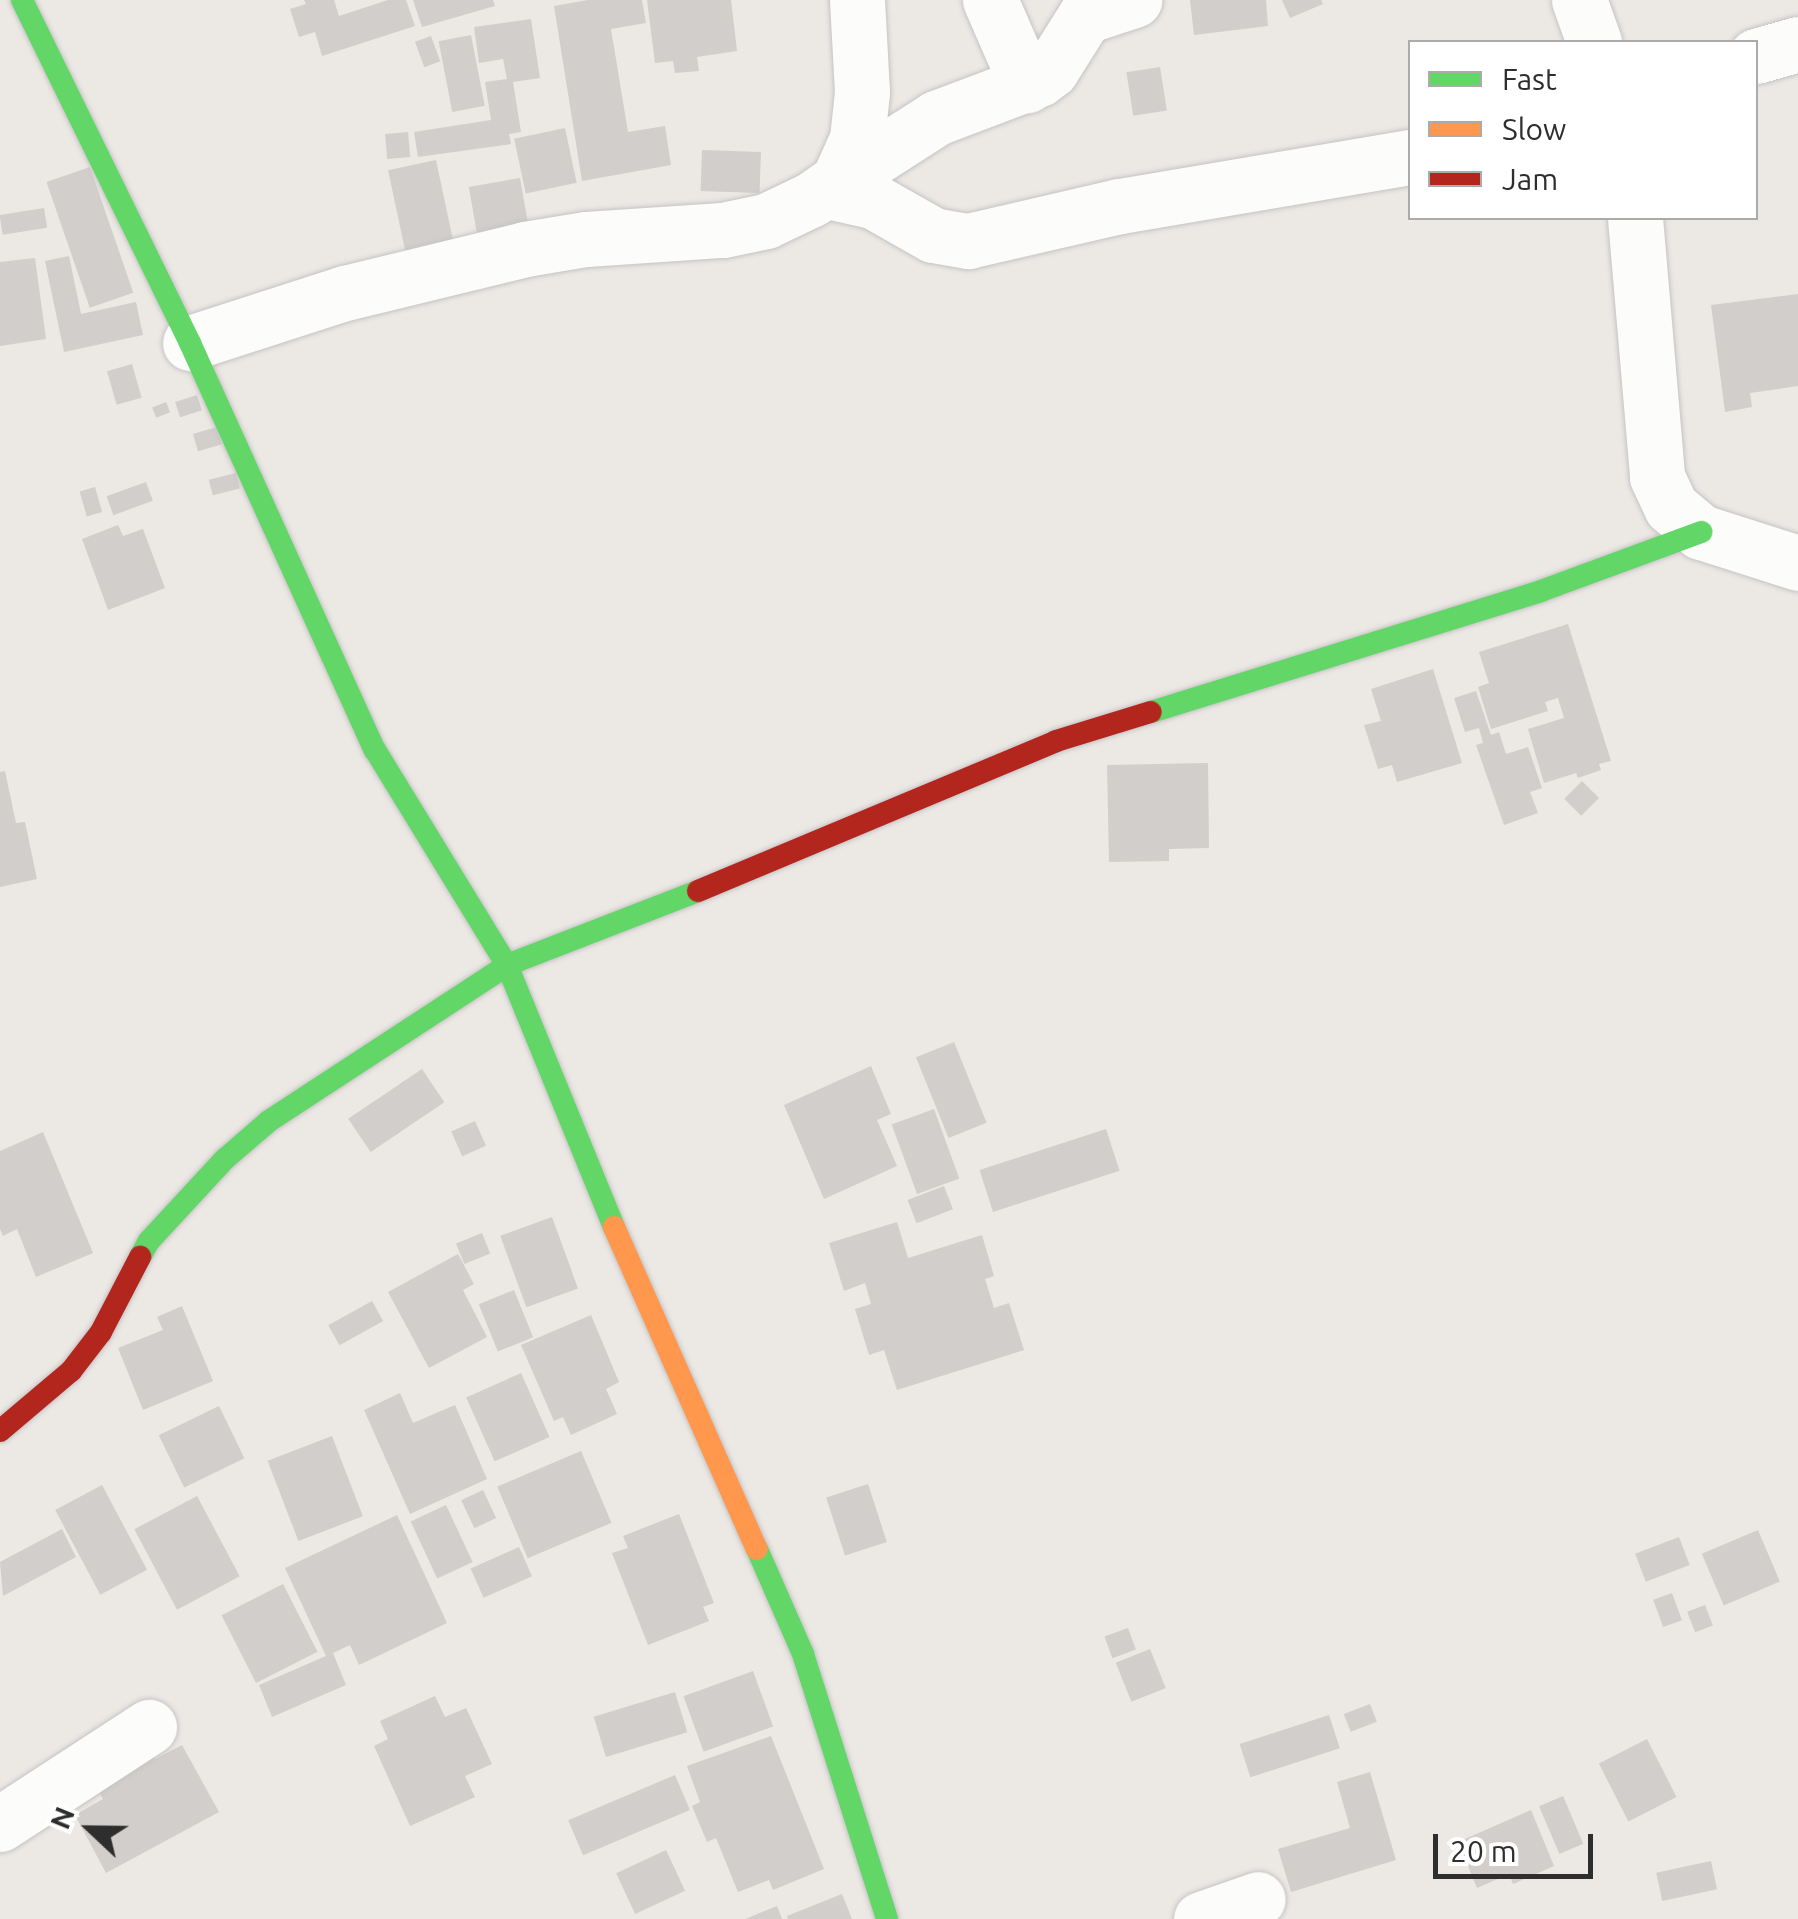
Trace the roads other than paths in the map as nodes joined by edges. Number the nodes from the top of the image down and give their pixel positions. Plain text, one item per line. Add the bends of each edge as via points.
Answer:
1 (22, 0) edge
2 (857, 0) edge
3 (990, 0) edge
4 (1134, 0) edge
5 (1580, 0) edge
6 (1593, 40) edge
7 (1798, 44) edge
8 (1758, 55) edge
9 (1027, 85) junction
10 (1408, 157) edge
11 (833, 186) junction
12 (1635, 220) edge
13 (190, 343) junction
14 (1700, 532) junction
15 (1798, 563) edge
16 (507, 965) junction
17 (0, 1431) edge
18 (150, 1726) dead end
19 (0, 1824) edge
20 (1258, 1899) dead end
21 (887, 1919) edge
22 (1201, 1919) edge

1 - 13 street
2 - 11 street via 858,124 853,151
3 - 9 street
4 - 9 street via 1085,16 1051,70
5 - 6 street
7 - 8 street
9 - 11 street via 936,118
10 - 11 street via 1120,206 968,241 933,235
11 - 13 street via 766,220 525,249 346,293
12 - 14 street via 1658,477 1672,506
13 - 16 street via 376,750
14 - 15 street
14 - 16 street via 1542,591 1056,741
16 - 17 street via 268,1121 225,1159 149,1241 101,1332 71,1371
16 - 21 street via 803,1654
18 - 19 street
20 - 22 street

